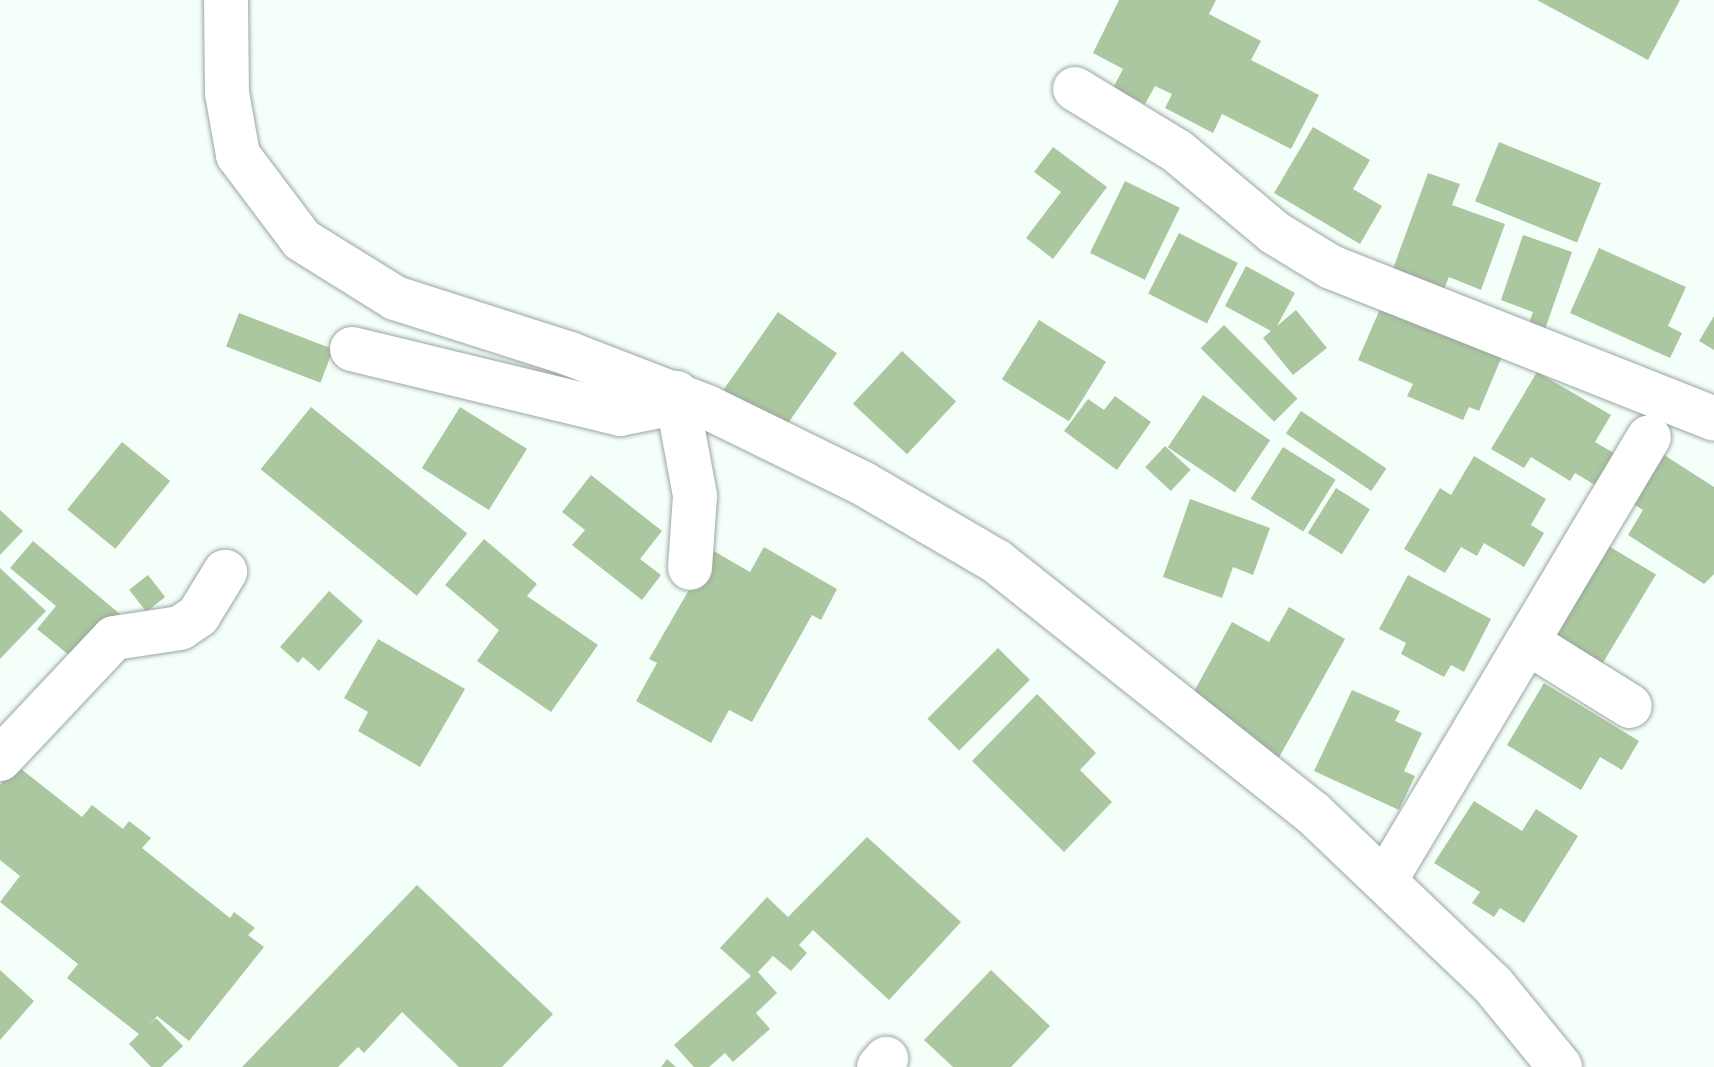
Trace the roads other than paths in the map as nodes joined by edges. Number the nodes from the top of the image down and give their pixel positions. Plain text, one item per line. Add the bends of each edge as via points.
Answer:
1 (226, 0) edge
2 (1075, 89) dead end
3 (352, 349) dead end
4 (676, 393) junction
5 (1714, 419) edge
6 (1649, 437) dead end
7 (690, 568) dead end
8 (225, 572) dead end
9 (1527, 642) junction
10 (1630, 706) dead end
11 (0, 759) edge
12 (1386, 879) junction
13 (1560, 1067) edge

1 - 4 street via 227,93 238,155 302,240 395,298
2 - 5 street via 1177,151 1275,233 1331,267
3 - 4 street via 620,414 650,410
4 - 7 street via 695,496
4 - 12 street via 864,484 996,561 1312,812
6 - 9 street
8 - 11 street via 198,616 180,628 114,638
9 - 10 street
9 - 12 street
12 - 13 street via 1493,985

